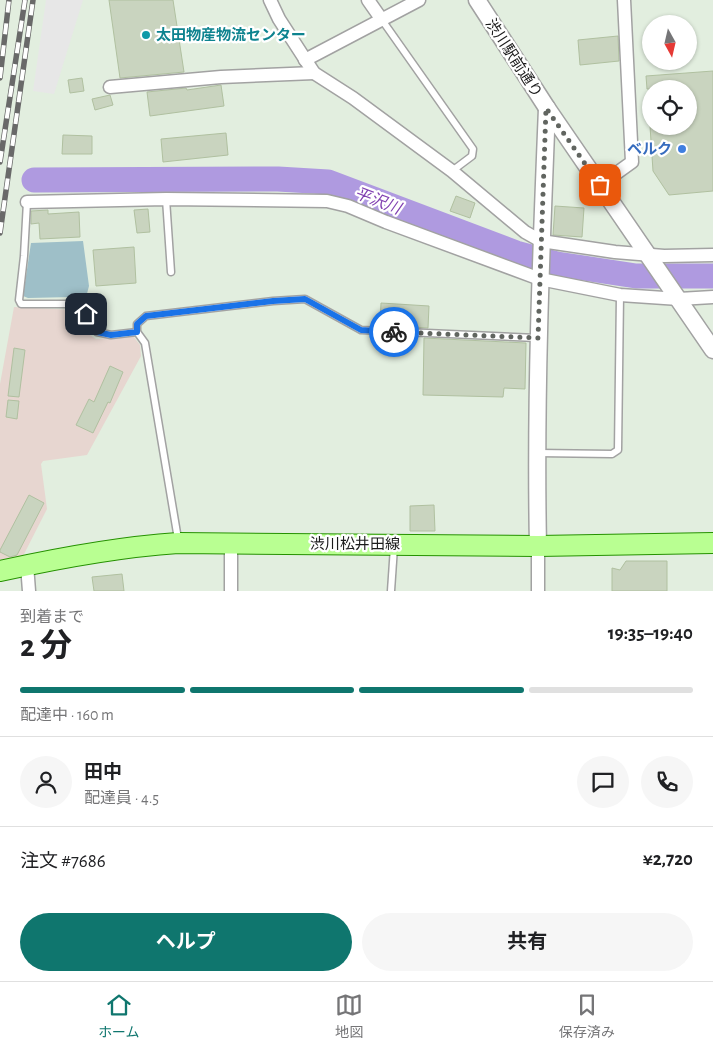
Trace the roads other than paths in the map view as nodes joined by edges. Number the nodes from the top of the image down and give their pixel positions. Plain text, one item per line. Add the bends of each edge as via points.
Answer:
1 (270, 0) edge
2 (368, 0) edge
3 (419, 0) edge
4 (477, 0) edge
5 (624, 0) edge
6 (382, 20) junction
7 (306, 60) junction
8 (314, 73) junction
9 (110, 87) dead end
10 (546, 108) junction
11 (452, 171) junction
12 (600, 185) junction
13 (166, 199) junction
14 (27, 202) joint
15 (541, 243) junction
16 (713, 255) edge
17 (651, 259) junction
18 (171, 272) dead end
19 (540, 276) junction
20 (620, 295) junction
21 (676, 296) junction
22 (713, 298) edge
23 (137, 332) junction
24 (538, 338) junction
25 (713, 350) edge
26 (536, 453) junction
27 (178, 543) junction
28 (713, 543) edge
29 (231, 544) junction
30 (394, 544) junction
31 (538, 546) junction
32 (27, 565) junction
33 (0, 571) edge
34 (29, 591) edge
35 (231, 591) edge
36 (392, 591) edge
37 (538, 591) edge

1 - 7 street via 279,20
2 - 6 street
3 - 6 street
4 - 10 street, 渋川駅前通り
5 - 12 street via 632,162
6 - 7 street
6 - 11 lane via 472,149 472,156
7 - 8 street
8 - 9 street
8 - 11 street
10 - 12 street, 渋川駅前通り
10 - 15 street
11 - 15 street
12 - 17 street, 渋川駅前通り
13 - 14 street
13 - 18 lane
13 - 19 street via 327,201
14 - 23 lane via 21,304 78,304 97,332 111,335
15 - 17 street
15 - 19 street
16 - 17 street
17 - 21 street, 渋川駅前通り
19 - 20 street
19 - 24 street
20 - 21 street
20 - 26 lane via 618,450 612,454
21 - 22 street
21 - 25 street
23 - 24 lane via 137,324 146,316 305,299 361,330
23 - 27 lane via 145,343
24 - 26 street
26 - 31 street
27 - 29 main road, 渋川松井田線
27 - 32 main road, 渋川松井田線 via 127,547
28 - 31 main road, 渋川松井田線
29 - 30 main road, 渋川松井田線
29 - 35 street
30 - 31 main road, 渋川松井田線
30 - 36 lane
31 - 37 street
32 - 33 main road, 渋川松井田線
32 - 34 street

